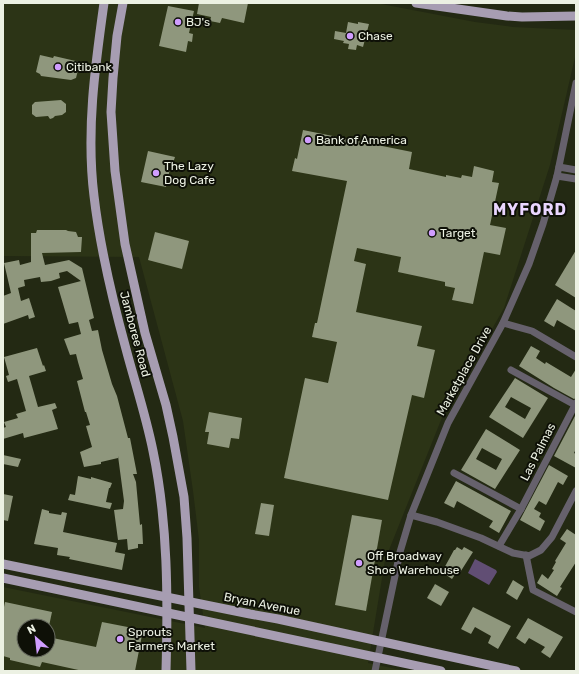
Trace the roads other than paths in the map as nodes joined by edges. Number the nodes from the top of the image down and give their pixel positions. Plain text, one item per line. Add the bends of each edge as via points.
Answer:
1 (104, 3) edge
2 (124, 3) edge
3 (416, 3) edge
4 (576, 16) edge
5 (576, 83) edge
6 (559, 167) junction
7 (576, 170) edge
8 (557, 176) junction
9 (576, 179) edge
10 (503, 323) junction
11 (576, 357) edge
12 (511, 370) dead end
13 (576, 404) edge
14 (454, 473) dead end
15 (576, 491) edge
16 (521, 509) junction
17 (411, 515) junction
18 (499, 546) junction
19 (526, 555) junction
20 (3, 564) edge
21 (3, 578) edge
22 (166, 597) junction
23 (189, 602) junction
24 (166, 612) junction
25 (576, 612) edge
26 (190, 618) junction
27 (382, 642) junction
28 (378, 657) junction
29 (166, 671) edge
30 (191, 671) edge
31 (375, 671) edge
32 (442, 671) edge
33 (516, 671) edge

1 - 22 main road, Jamboree Road via 91,124 94,198 106,272 154,451 164,535
2 - 23 main road, Jamboree Road via 117,36 111,112 115,171 125,244 145,333 166,405 184,497 188,538
3 - 4 main road via 507,16
5 - 6 street, Marketplace Drive
6 - 7 street
6 - 8 street, Marketplace Drive
8 - 9 street
8 - 10 street, Marketplace Drive via 529,264
10 - 11 street via 532,331
10 - 17 street, Marketplace Drive via 448,423
12 - 13 street, Las Palmas
13 - 16 street, Las Palmas
14 - 16 street
15 - 19 street via 552,537 541,550
16 - 18 street, Las Palmas
17 - 18 street via 437,522
17 - 27 street, Marketplace Drive via 400,552
18 - 19 street via 513,553
19 - 25 street via 532,590
20 - 22 main road, Bryan Avenue
21 - 24 main road
22 - 23 main road, Bryan Avenue
22 - 24 main road, Jamboree Road
23 - 26 main road, Jamboree Road
23 - 27 main road, Bryan Avenue
24 - 26 main road
24 - 29 main road, Jamboree Road
26 - 28 main road
26 - 30 main road, Jamboree Road
27 - 28 street, Marketplace Drive
27 - 33 main road, Bryan Avenue
28 - 31 street, Marketplace Drive
28 - 32 main road

